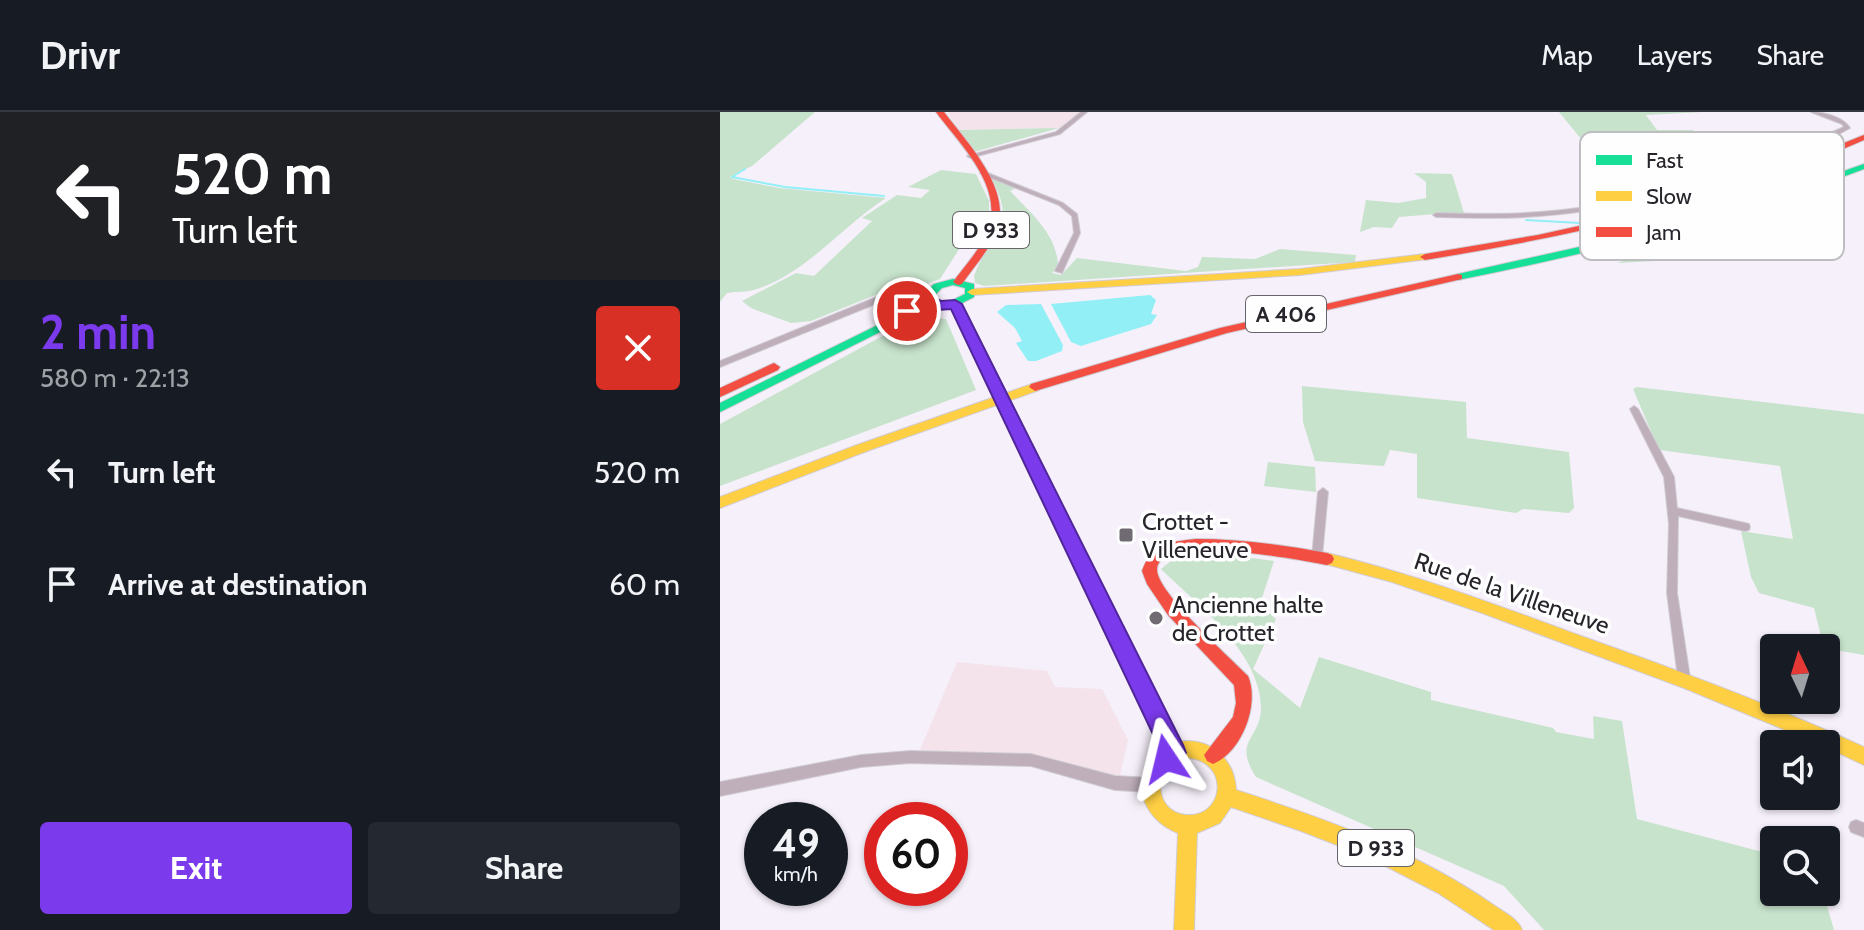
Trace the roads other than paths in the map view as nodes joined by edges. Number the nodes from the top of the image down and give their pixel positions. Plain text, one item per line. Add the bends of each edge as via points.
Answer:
1 (940, 112) edge
2 (1084, 112) edge
3 (1814, 112) edge
4 (1838, 132) edge
5 (1864, 137) edge
6 (1844, 146) edge
7 (970, 156) junction
8 (1864, 160) edge
9 (1864, 166) edge
10 (1844, 168) edge
11 (983, 173) junction
12 (1844, 174) edge
13 (1580, 209) edge
14 (1436, 215) dead end
15 (1580, 228) edge
16 (1580, 244) edge
17 (1580, 250) edge
18 (1059, 271) dead end
19 (958, 282) junction
20 (972, 292) junction
21 (932, 298) junction
22 (955, 304) junction
23 (720, 364) edge
24 (720, 393) edge
25 (720, 408) edge
26 (1634, 409) dead end
27 (1323, 492) dead end
28 (720, 495) edge
29 (720, 503) edge
30 (1674, 511) junction
31 (1745, 527) dead end
32 (1317, 557) junction
33 (1684, 678) junction
34 (1174, 753) junction
35 (1213, 755) junction
36 (1864, 756) edge
37 (1151, 785) junction
38 (720, 789) edge
39 (1225, 796) junction
40 (1188, 825) junction
41 (1184, 930) edge
42 (1512, 930) edge

1 - 7 main road, D 933
2 - 7 street via 1058,133
3 - 4 street via 1844,123 1847,128
5 - 6 main road
7 - 11 main road, D 933
8 - 10 main road, A 406
9 - 12 main road, A 406
11 - 18 street via 1061,204 1075,215 1077,233
11 - 19 main road, D 933 via 994,191 997,212
13 - 14 street via 1548,216
15 - 20 main road via 1441,256 1298,272
16 - 28 main road, A 406 via 1298,305 1130,350 985,396
17 - 29 main road, A 406 via 1322,306 1141,353 985,403
19 - 20 main road
19 - 21 main road via 943,284
20 - 22 main road
21 - 22 main road
21 - 23 street via 912,288 897,292
21 - 24 main road
21 - 25 main road
22 - 34 main road, bridge
26 - 30 street via 1669,477
27 - 32 street
30 - 31 street
30 - 33 street via 1672,593
32 - 33 main road, Rue de la Villeneuve via 1417,584
32 - 35 main road, Rue de la Villeneuve via 1182,545 1164,551 1149,568 1150,581 1242,681 1247,694 1235,732
33 - 36 main road, Rue de la Villeneuve
34 - 35 main road via 1194,749
34 - 37 main road via 1159,766
35 - 39 main road via 1225,773
37 - 38 street via 1115,783 1031,760 910,757 861,761
37 - 40 main road via 1151,798 1164,819
39 - 40 main road via 1211,817
39 - 42 main road, D 933 via 1334,829 1396,856
40 - 41 main road

